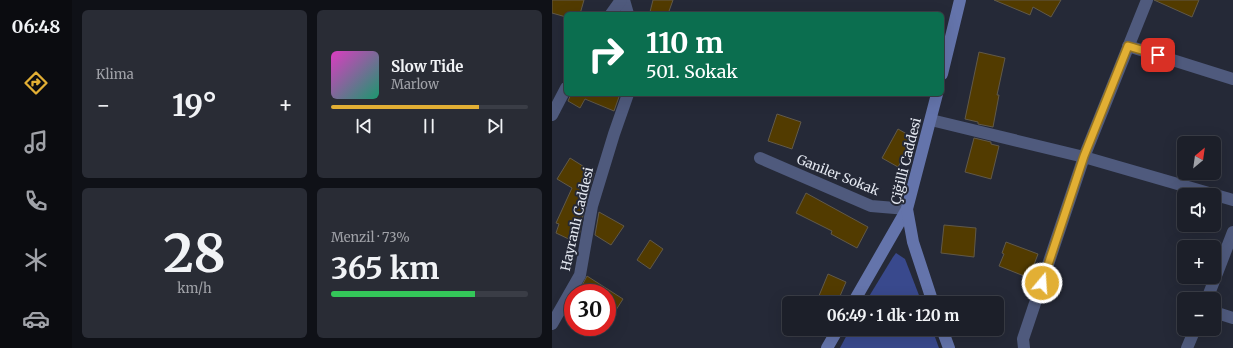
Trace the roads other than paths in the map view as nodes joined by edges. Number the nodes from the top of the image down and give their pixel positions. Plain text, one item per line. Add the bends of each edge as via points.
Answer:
1 (623, 0) edge
2 (960, 0) edge
3 (1147, 0) edge
4 (613, 12) edge
5 (627, 12) edge
6 (1128, 46) junction
7 (944, 66) edge
8 (1233, 79) edge
9 (564, 92) edge
10 (627, 96) edge
11 (937, 96) edge
12 (552, 115) edge
13 (931, 120) junction
14 (1084, 156) junction
15 (760, 158) dead end
16 (1233, 200) edge
17 (907, 209) junction
18 (1233, 232) edge
19 (1210, 292) edge
20 (856, 296) edge
21 (931, 296) edge
22 (1221, 314) edge
23 (1233, 318) edge
24 (552, 324) edge
25 (834, 336) edge
26 (945, 336) edge
27 (1192, 336) edge
28 (827, 348) edge
29 (949, 348) edge
30 (1024, 348) edge
31 (1187, 348) edge

1 - 4 street
1 - 5 street
2 - 7 main road
3 - 6 street
6 - 8 street
6 - 14 street
9 - 12 street
10 - 24 street, Hayranlı Caddesi via 592,206 580,275
11 - 13 main road, Çiğilli Caddesi
13 - 14 street
13 - 17 main road, Çiğilli Caddesi
14 - 16 street
14 - 30 street via 1023,339
15 - 17 street, Ganiler Sokak via 871,206
17 - 20 main road
17 - 21 main road, Çiğilli Caddesi via 913,242
18 - 19 street
22 - 23 street
25 - 28 main road
26 - 29 main road
27 - 31 street

